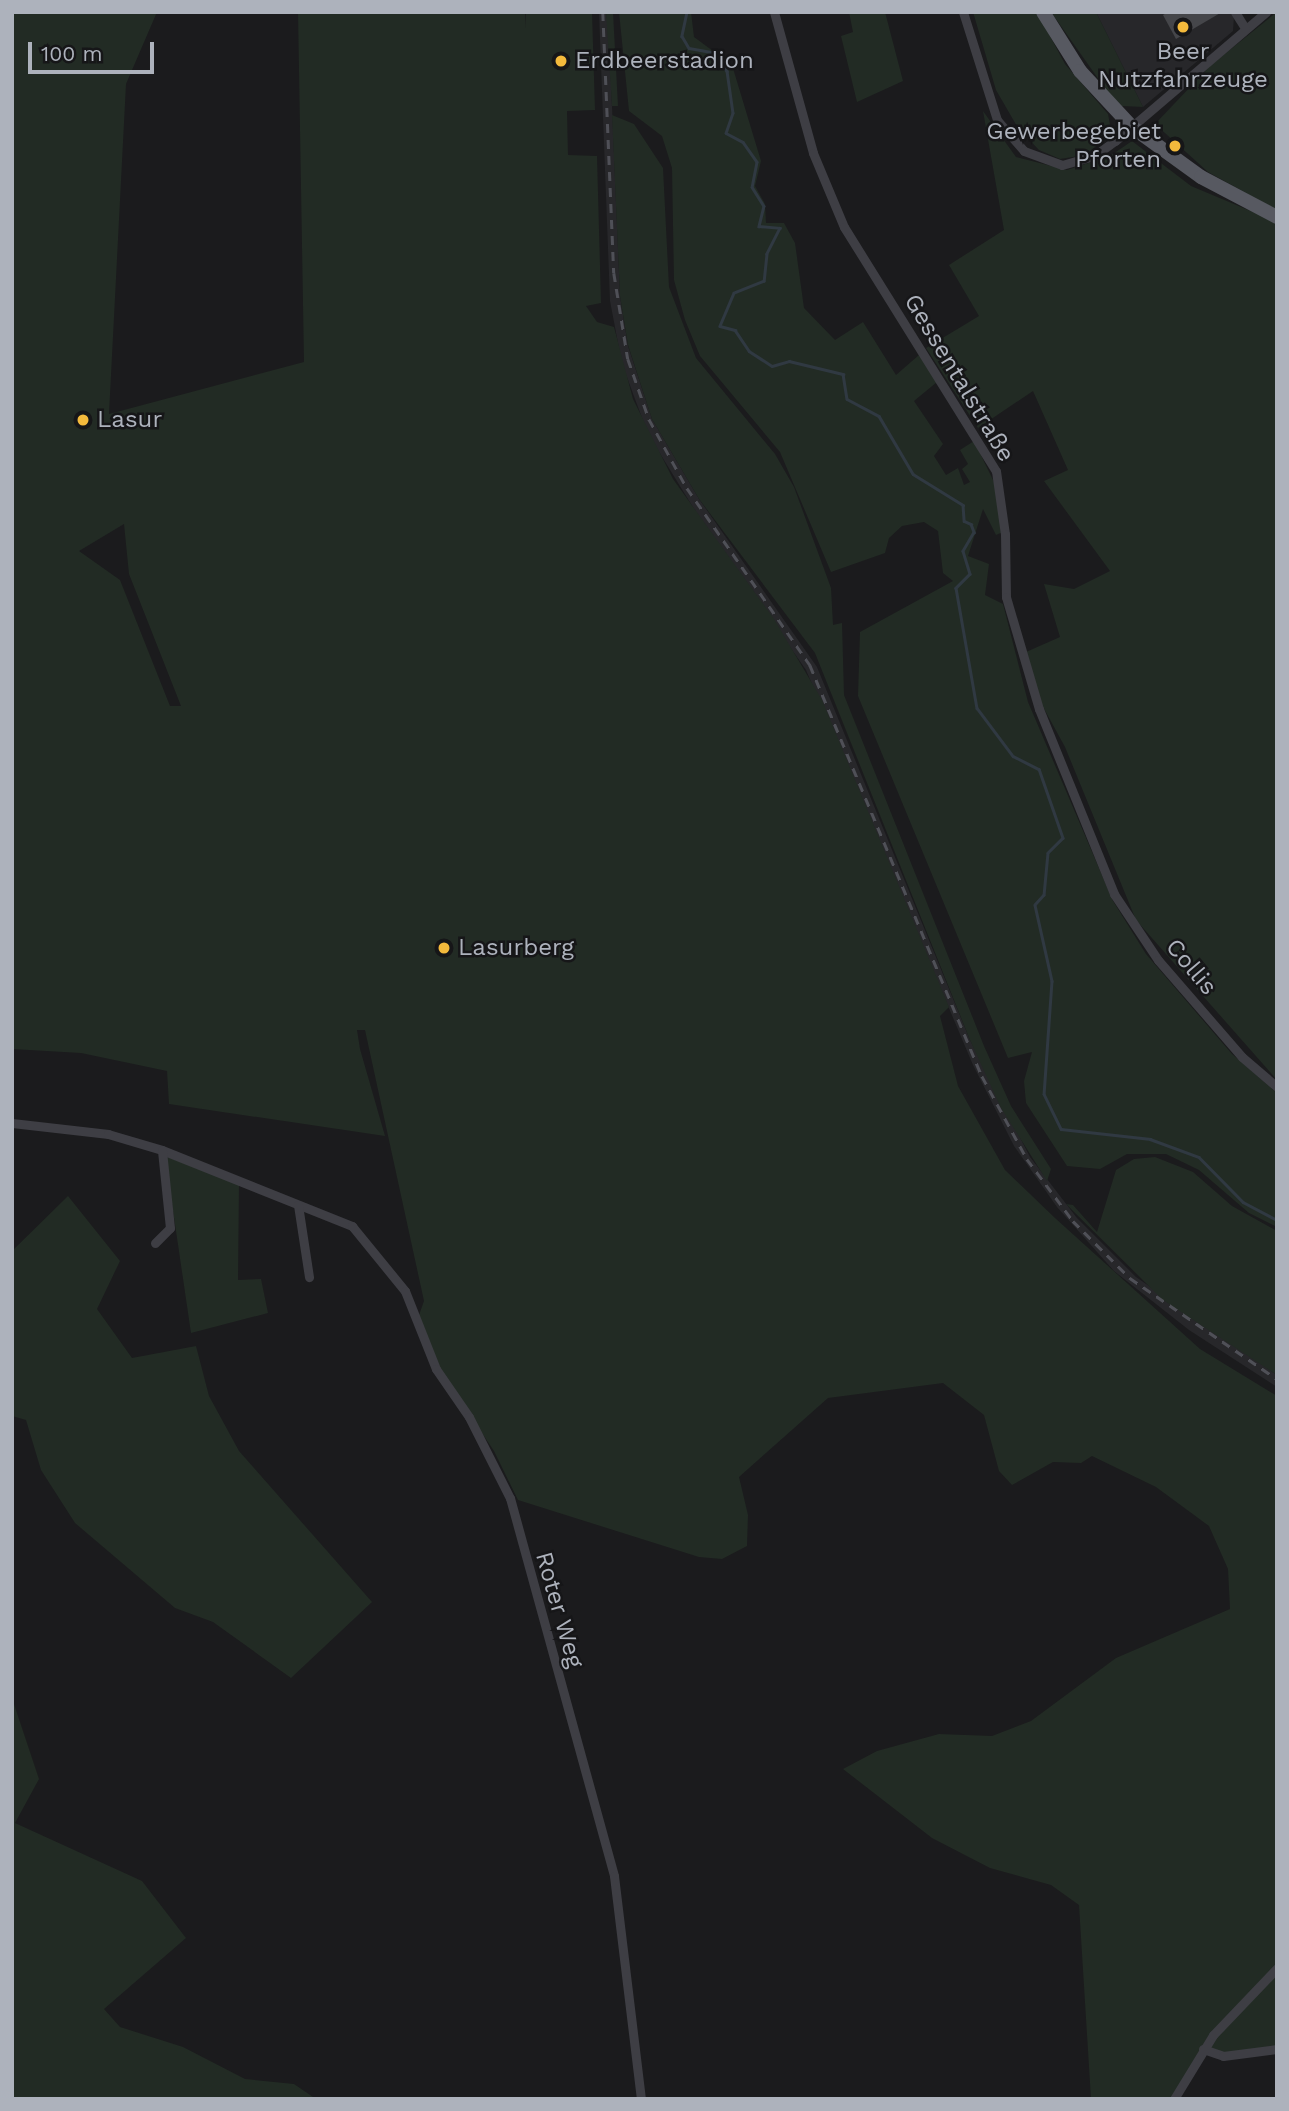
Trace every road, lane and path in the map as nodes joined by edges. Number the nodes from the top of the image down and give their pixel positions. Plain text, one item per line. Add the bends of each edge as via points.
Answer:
1 (774, 12) edge
2 (963, 12) edge
3 (1042, 12) edge
4 (1236, 12) edge
5 (1266, 12) edge
6 (1245, 28) junction
7 (1132, 127) junction
8 (1277, 217) edge
9 (1096, 856) joint
10 (1277, 1087) edge
11 (12, 1123) edge
12 (162, 1150) junction
13 (299, 1205) junction
14 (155, 1243) dead end
15 (309, 1277) dead end
16 (1277, 1968) edge
17 (1203, 2049) junction
18 (1277, 2049) edge
19 (641, 2099) edge
20 (1174, 2099) edge

1 - 9 street, Gessentalstraße via 813,153 845,227 996,471 1005,534 1006,597 1038,709
2 - 7 street via 997,120 1024,151 1047,163 1076,163 1094,156
3 - 7 main road via 1080,71
4 - 6 street
5 - 6 street
6 - 7 street
7 - 8 main road via 1201,177
9 - 10 street, Collis via 1128,917 1158,960 1242,1057
11 - 12 street, Roter Weg via 108,1135
12 - 13 street, Roter Weg
12 - 14 street via 170,1228
13 - 15 street
13 - 19 street, Roter Weg via 352,1226 393,1272 436,1369 470,1417 510,1497 614,1876
16 - 17 street
17 - 18 street via 1223,2056
17 - 20 street

